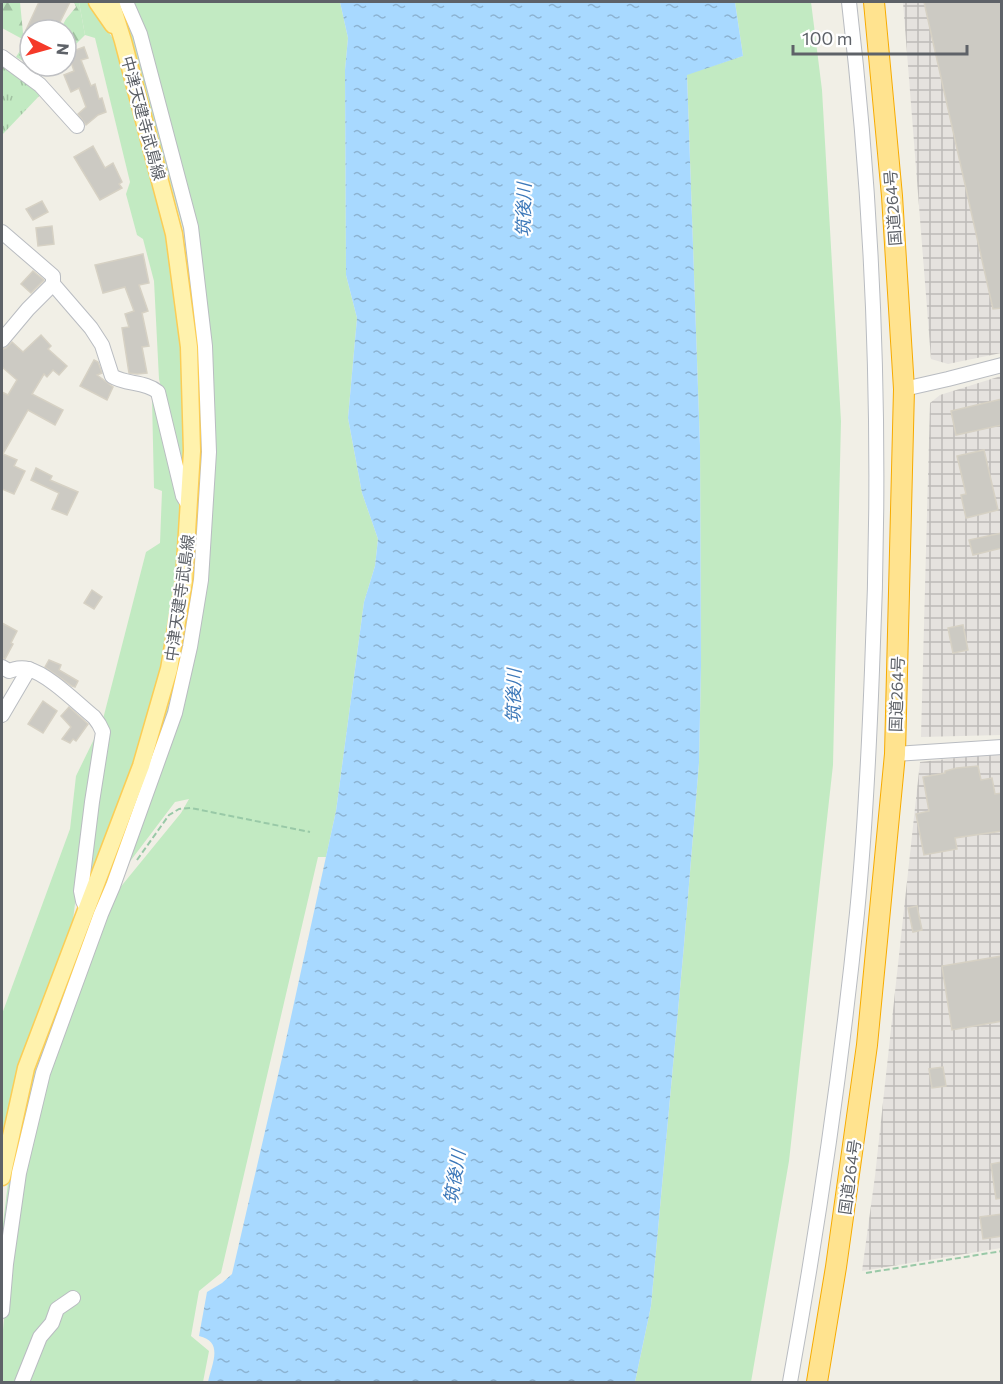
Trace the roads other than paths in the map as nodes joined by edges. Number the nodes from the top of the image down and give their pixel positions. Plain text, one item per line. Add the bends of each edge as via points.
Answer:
1 (97, 2) edge
2 (111, 2) edge
3 (126, 2) edge
4 (849, 2) edge
5 (874, 2) edge
6 (123, 40) junction
7 (2, 57) edge
8 (77, 126) dead end
9 (2, 232) edge
10 (53, 285) junction
11 (2, 340) edge
12 (1002, 365) edge
13 (904, 389) junction
14 (190, 508) junction
15 (2, 667) edge
16 (29, 669) junction
17 (2, 716) edge
18 (1002, 747) edge
19 (895, 754) junction
20 (87, 909) junction
21 (2, 1177) edge
22 (73, 1298) dead end
23 (2, 1311) edge
24 (22, 1383) edge
25 (790, 1383) edge
26 (817, 1383) edge

1 - 6 main road
2 - 6 main road, 中津天建寺武島線
3 - 23 street via 140,34 190,227 205,346 209,452 201,580 175,712 43,1073 19,1173
4 - 25 street via 859,85 871,265 877,416 877,570 857,911 834,1104
5 - 13 highway, 国道264号
6 - 14 main road, 中津天建寺武島線 via 174,234 189,347
7 - 8 street via 40,85
9 - 10 street via 53,276
10 - 11 street
10 - 14 street via 91,328 102,345 112,376 158,392 183,496
12 - 13 street
13 - 19 highway, 国道264号
14 - 20 main road, 中津天建寺武島線 via 184,580 169,669 141,766
15 - 16 street via 9,672
16 - 17 street
16 - 20 street via 45,677 94,717 103,732 81,891
18 - 19 street
19 - 26 highway, 国道264号 via 867,1045
20 - 21 main road, 中津天建寺武島線 via 26,1068
22 - 24 street via 57,1309 52,1323 39,1337

